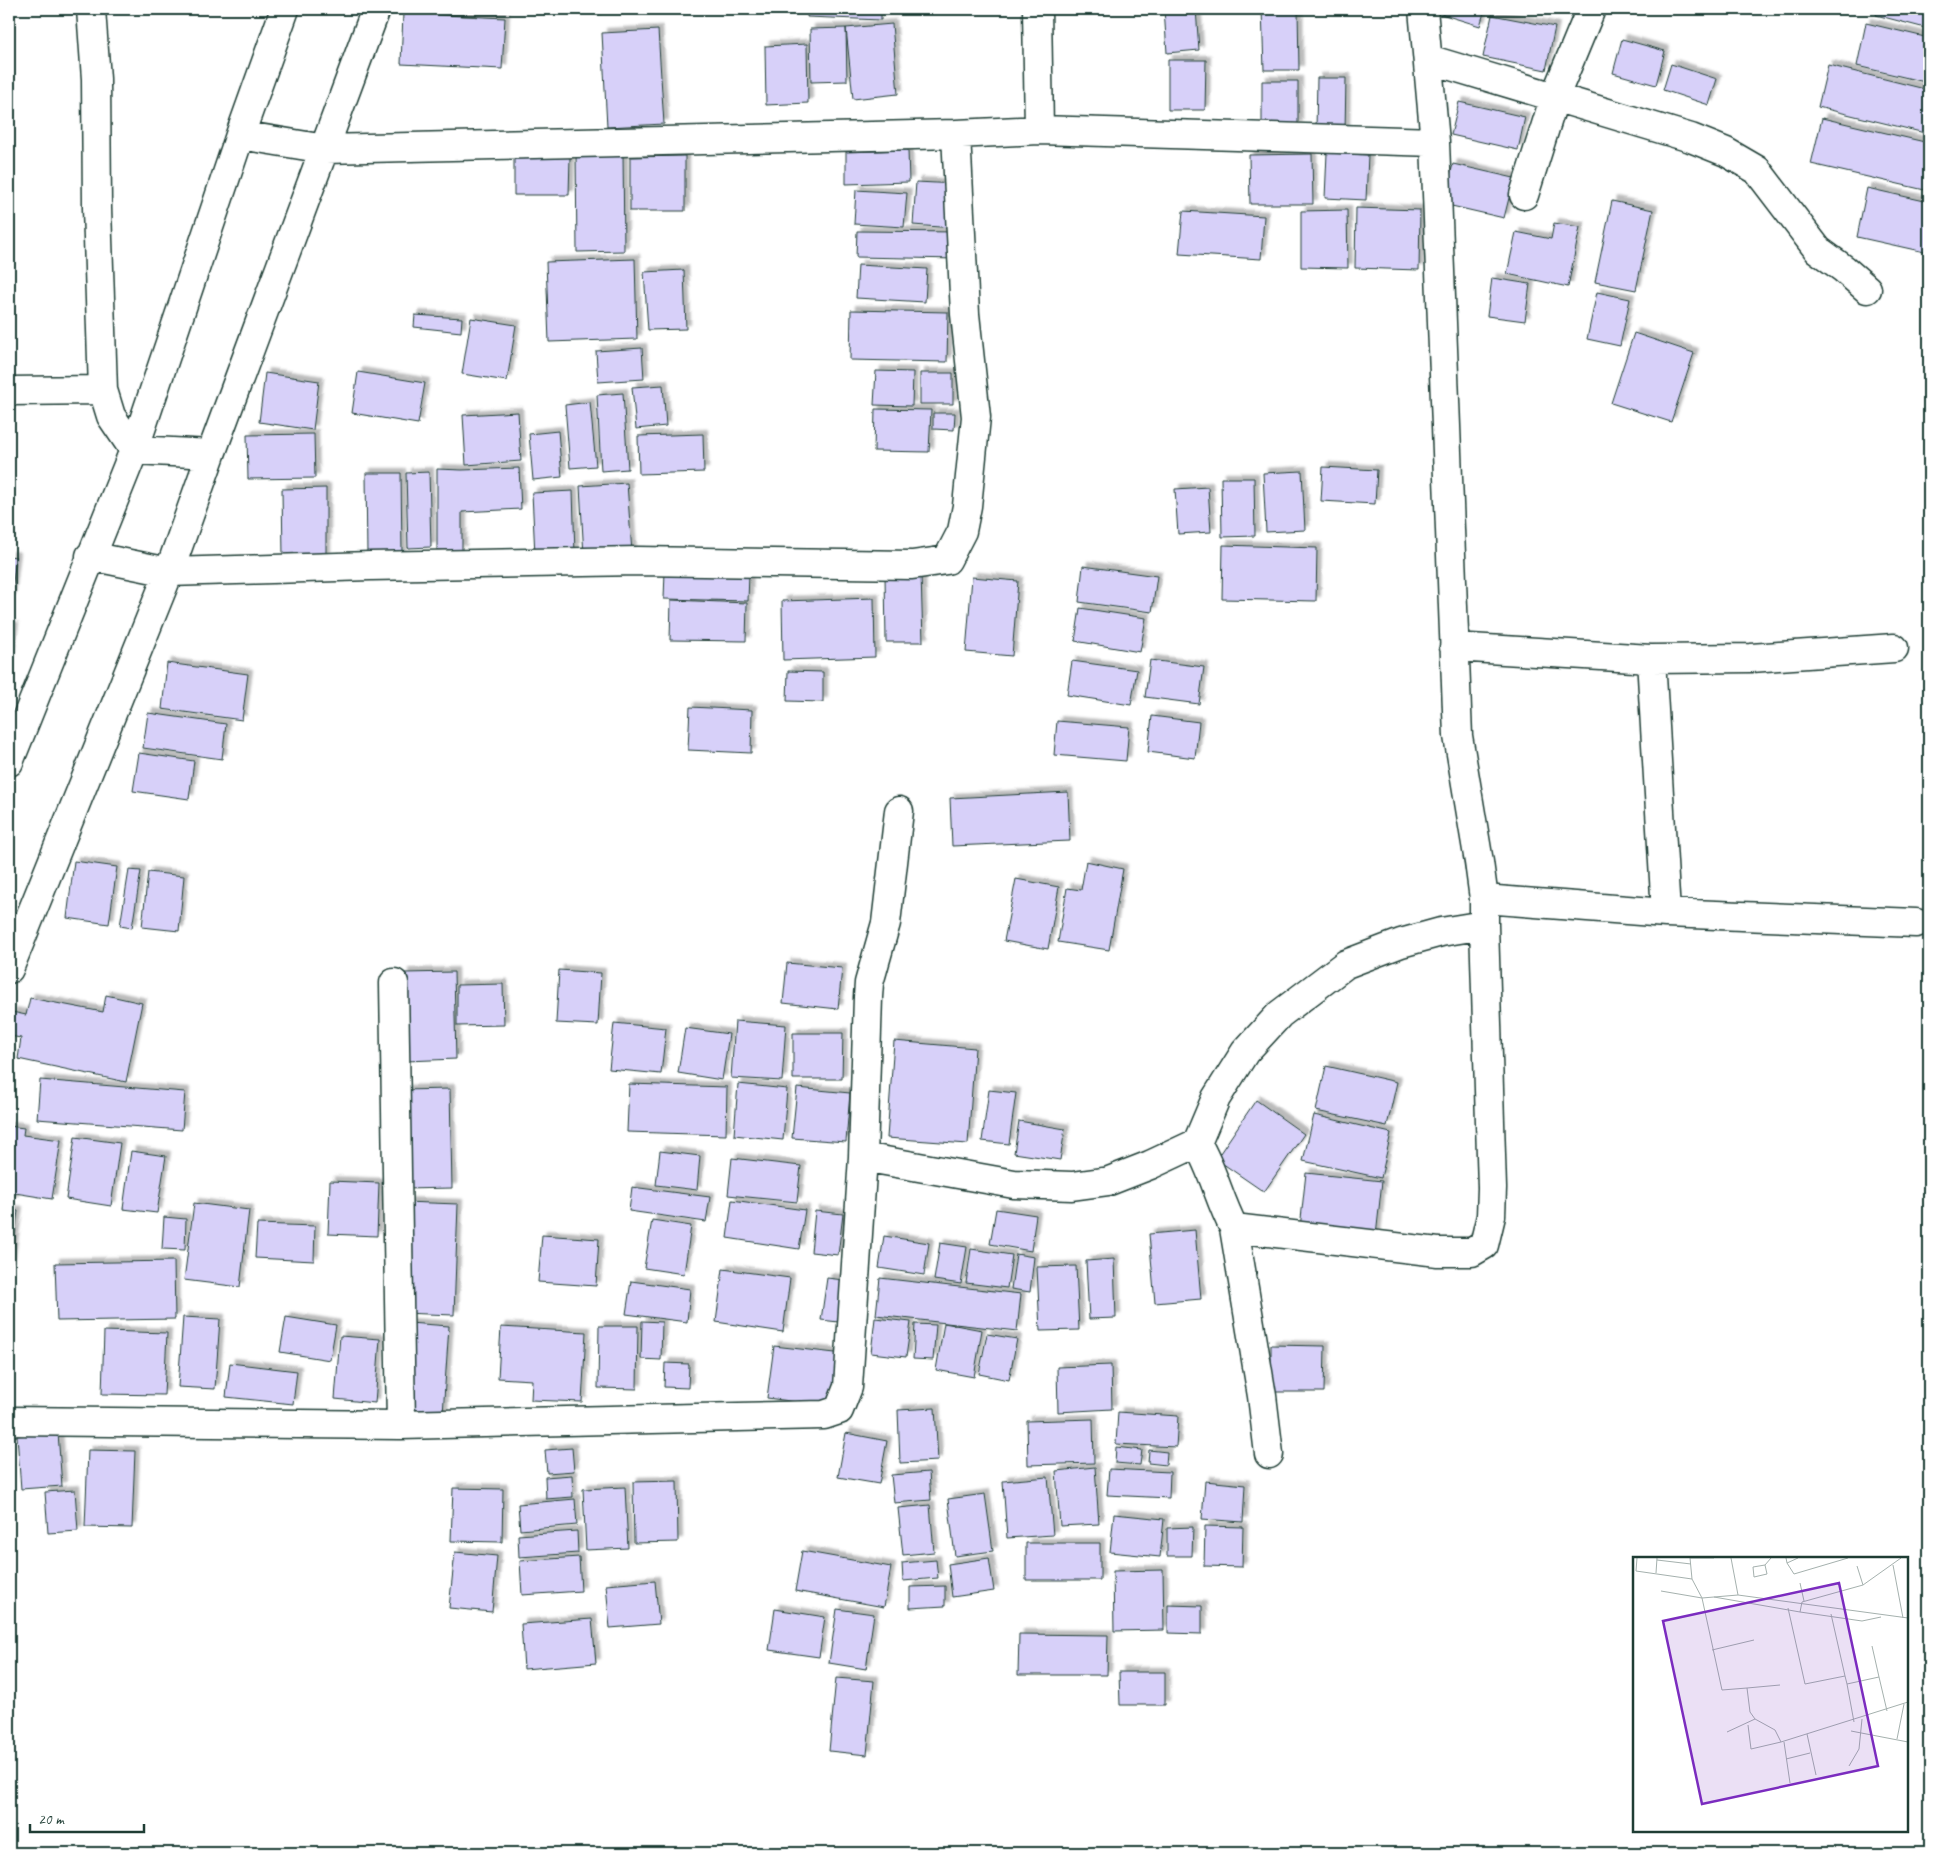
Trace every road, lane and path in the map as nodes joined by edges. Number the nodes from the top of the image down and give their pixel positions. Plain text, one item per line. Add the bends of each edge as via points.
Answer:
1 (91, 9) edge
2 (285, 9) edge
3 (376, 9) edge
4 (1037, 9) edge
5 (1423, 9) edge
6 (1590, 9) edge
7 (1428, 59) junction
8 (1555, 96) junction
9 (1039, 130) junction
10 (956, 134) junction
11 (240, 135) junction
12 (1435, 142) junction
13 (325, 149) junction
14 (1524, 195) dead end
15 (1867, 289) dead end
16 (103, 390) junction
17 (9, 391) edge
18 (134, 450) junction
19 (211, 454) junction
20 (90, 556) junction
21 (169, 572) junction
22 (1454, 646) junction
23 (1894, 648) dead end
24 (1651, 659) junction
25 (9, 762) edge
26 (899, 811) dead end
27 (1484, 912) junction
28 (1666, 913) junction
29 (1916, 923) dead end
30 (9, 969) edge
31 (394, 983) dead end
32 (1197, 1143) junction
33 (863, 1157) junction
34 (1234, 1228) junction
35 (9, 1421) edge
36 (401, 1425) junction
37 (1269, 1454) dead end

1 - 16 street via 96,80
2 - 11 street
3 - 13 street
4 - 9 street
5 - 7 street
6 - 8 street
7 - 8 street
7 - 12 street
8 - 14 street
8 - 15 street via 1691,138 1726,152 1757,170 1818,250
9 - 10 street
9 - 12 street
10 - 13 street
10 - 21 street via 965,314 976,416 962,531 947,560 912,565 638,561
11 - 13 street
11 - 18 street
12 - 22 street
13 - 19 street
16 - 17 street
16 - 18 street via 111,416
18 - 19 street
18 - 20 street
19 - 21 street
20 - 21 street
20 - 25 street
21 - 30 street
22 - 24 street
22 - 27 street via 1458,736
23 - 24 street via 1751,658
24 - 28 street
26 - 33 street via 886,923 869,983
27 - 28 street
27 - 32 street via 1441,932 1346,964 1280,1014 1245,1052 1216,1098
27 - 34 street via 1492,1188 1491,1216 1484,1245 1472,1252 1438,1252
28 - 29 street
31 - 36 street
32 - 33 street via 1109,1181 1072,1186 1014,1184
32 - 34 street
33 - 36 street via 848,1387 839,1410 824,1415
34 - 37 street
35 - 36 street

